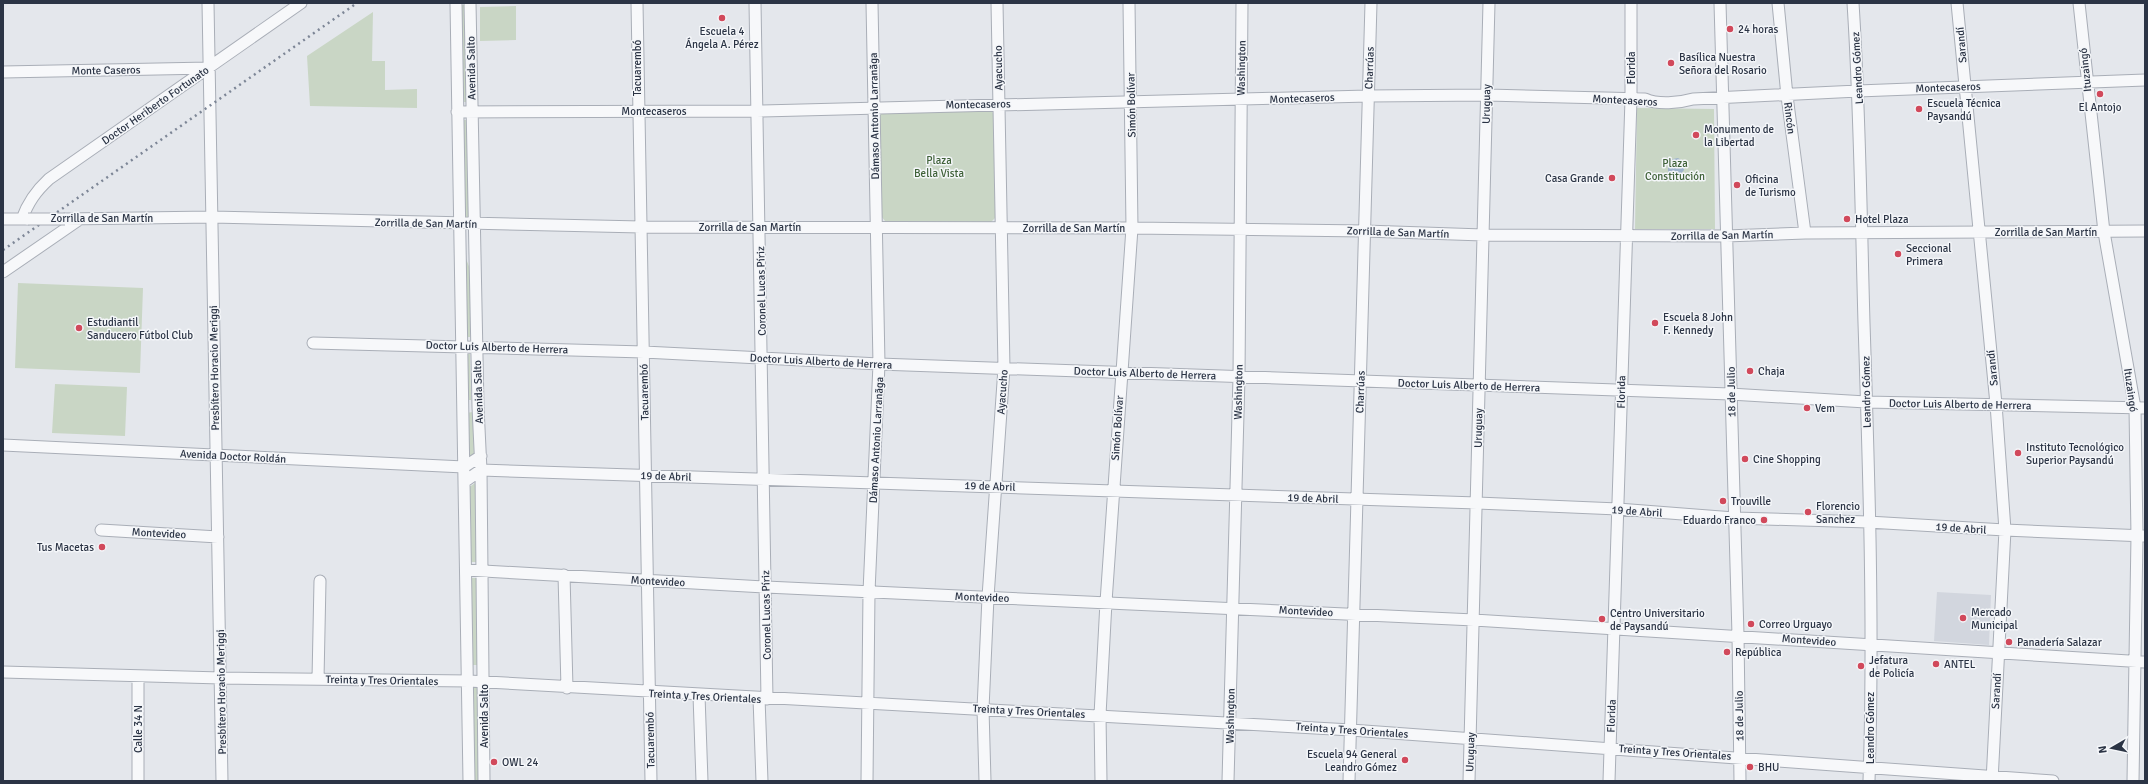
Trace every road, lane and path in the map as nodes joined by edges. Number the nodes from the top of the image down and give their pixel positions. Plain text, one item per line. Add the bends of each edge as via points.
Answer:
1 (208, 3) edge
2 (301, 3) edge
3 (456, 3) edge
4 (470, 3) edge
5 (637, 3) edge
6 (755, 3) edge
7 (872, 3) edge
8 (997, 3) edge
9 (1129, 3) edge
10 (1242, 3) edge
11 (1371, 3) edge
12 (1489, 3) edge
13 (1631, 3) edge
14 (1720, 3) edge
15 (1778, 3) edge
16 (1853, 3) edge
17 (1957, 3) edge
18 (2078, 3) edge
19 (209, 68) junction
20 (3, 72) edge
21 (2145, 80) edge
22 (2087, 82) junction
23 (1964, 86) junction
24 (1858, 91) junction
25 (1487, 95) junction
26 (1368, 96) junction
27 (1787, 96) junction
28 (1630, 98) junction
29 (1723, 99) junction
30 (1241, 100) junction
31 (1131, 101) junction
32 (999, 104) junction
33 (874, 107) junction
34 (472, 111) junction
35 (757, 111) junction
36 (457, 112) junction
37 (638, 112) junction
38 (212, 217) junction
39 (3, 219) edge
40 (25, 219) junction
41 (80, 219) junction
42 (458, 224) junction
43 (475, 224) junction
44 (876, 226) junction
45 (641, 227) junction
46 (1002, 227) junction
47 (760, 228) junction
48 (1132, 228) junction
49 (1240, 229) junction
50 (1365, 231) junction
51 (2145, 231) edge
52 (1978, 232) junction
53 (2104, 232) junction
54 (1805, 233) junction
55 (1861, 233) junction
56 (1483, 234) junction
57 (1625, 235) junction
58 (1726, 236) junction
59 (3, 272) edge
60 (313, 343) dead end
61 (461, 346) junction
62 (477, 346) junction
63 (644, 352) junction
64 (762, 358) junction
65 (880, 364) junction
66 (1004, 368) junction
67 (1121, 372) junction
68 (1239, 377) junction
69 (1360, 381) junction
70 (1479, 386) junction
71 (1621, 391) junction
72 (1732, 394) junction
73 (1866, 402) junction
74 (1996, 404) junction
75 (462, 406) junction
76 (478, 407) junction
77 (2140, 408) edge
78 (3, 445) edge
79 (215, 455) junction
80 (481, 456) junction
81 (464, 467) junction
82 (481, 470) junction
83 (645, 475) junction
84 (764, 479) junction
85 (464, 482) junction
86 (874, 483) junction
87 (996, 487) junction
88 (1113, 491) junction
89 (1236, 495) junction
90 (1357, 500) junction
91 (1477, 503) junction
92 (1618, 509) junction
93 (1734, 518) junction
94 (1868, 522) junction
95 (101, 530) dead end
96 (2005, 530) junction
97 (2141, 536) edge
98 (218, 537) junction
99 (466, 570) junction
100 (482, 570) junction
101 (564, 575) junction
102 (648, 580) junction
103 (320, 581) dead end
104 (766, 587) junction
105 (869, 592) junction
106 (988, 597) junction
107 (1106, 602) junction
108 (1232, 608) junction
109 (1354, 614) junction
110 (1474, 620) junction
111 (1614, 627) junction
112 (1738, 635) junction
113 (1870, 644) junction
114 (1998, 654) junction
115 (2140, 662) edge
116 (3, 672) edge
117 (138, 676) junction
118 (221, 678) junction
119 (318, 679) junction
120 (468, 681) junction
121 (484, 683) junction
122 (566, 688) junction
123 (649, 693) junction
124 (699, 695) junction
125 (763, 699) junction
126 (867, 703) junction
127 (983, 708) junction
128 (1100, 715) junction
129 (1230, 723) junction
130 (1351, 730) junction
131 (1470, 738) junction
132 (1610, 748) junction
133 (1740, 757) junction
134 (1870, 767) junction
135 (1992, 779) edge
136 (138, 781) edge
137 (222, 781) edge
138 (469, 781) edge
139 (484, 781) edge
140 (651, 781) edge
141 (702, 781) edge
142 (762, 781) edge
143 (867, 781) edge
144 (985, 781) edge
145 (1101, 781) edge
146 (1228, 781) edge
147 (1349, 781) edge
148 (1469, 781) edge
149 (1610, 781) edge
150 (1740, 781) edge
151 (1869, 781) edge
152 (2053, 781) edge
153 (2133, 781) edge

1 - 19 street, Presbítero Horacio Meriggi
2 - 19 street, Doctor Heriberto Fortunato
3 - 36 street, Avenida Salto
4 - 34 street, Avenida Salto
5 - 37 street, Tacuarembó
6 - 35 street, Coronel Lucas Píriz
7 - 33 street, Dámaso Antonio Larranãga
8 - 32 street, Ayacucho
9 - 31 street, Simón Bolívar
10 - 30 street, Washington
11 - 26 street, Charrúas
12 - 25 street, Uruguay
13 - 28 street, Florida
14 - 29 street, 18 de Julio
15 - 27 street, Rincón
16 - 24 street, Leandro Gómez
17 - 23 street, Sarandí
18 - 22 street, Ituzaingó
19 - 20 street, Monte Caseros
19 - 38 street, Presbítero Horacio Meriggi
19 - 40 street, Doctor Heriberto Fortunato via 49,178 28,204
21 - 22 street, Montecaseros
22 - 23 street, Montecaseros
22 - 53 street, Ituzaingó
23 - 24 street, Montecaseros
23 - 52 street, Sarandí
24 - 27 street, Montecaseros
24 - 55 street, Leandro Gómez
25 - 26 street, Montecaseros
25 - 28 street, Montecaseros
25 - 56 street, Uruguay
26 - 30 street, Montecaseros
26 - 50 street, Charrúas
27 - 29 street, Montecaseros
27 - 54 street, Rincón
28 - 29 street, Montecaseros via 1652,102
28 - 57 street, Florida
29 - 58 street, 18 de Julio
30 - 31 street, Montecaseros
30 - 49 street, Washington
31 - 32 street, Montecaseros
31 - 48 street, Simón Bolívar
32 - 33 street, Montecaseros
32 - 46 street, Ayacucho
33 - 35 street, Montecaseros
33 - 44 street, Dámaso Antonio Larranãga
34 - 36 street, Montecaseros
34 - 37 street, Montecaseros
34 - 43 street, Avenida Salto
35 - 37 street, Montecaseros
35 - 47 street, Coronel Lucas Píriz
36 - 42 street, Avenida Salto
37 - 45 street, Tacuarembó
38 - 41 street, Zorrilla de San Martín
38 - 42 street, Zorrilla de San Martín
38 - 79 street, Presbítero Horacio Meriggi
39 - 40 street, Zorrilla de San Martín
40 - 41 street, Zorrilla de San Martín, bridge
41 - 59 street
42 - 43 street, Zorrilla de San Martín
42 - 61 street, Avenida Salto
43 - 45 street, Zorrilla de San Martín
43 - 62 street, Avenida Salto
44 - 46 street, Zorrilla de San Martín
44 - 47 street, Zorrilla de San Martín
44 - 65 street, Dámaso Antonio Larranãga
45 - 47 street, Zorrilla de San Martín
45 - 63 street, Tacuarembó
46 - 48 street, Zorrilla de San Martín
46 - 66 street, Ayacucho
47 - 64 street, Coronel Lucas Píriz
48 - 49 street, Zorrilla de San Martín
48 - 67 street, Simón Bolívar
49 - 50 street, Zorrilla de San Martín
49 - 68 street, Washington
50 - 56 street, Zorrilla de San Martín
50 - 69 street, Charrúas
51 - 53 street, Zorrilla de San Martín
52 - 53 street, Zorrilla de San Martín
52 - 55 street, Zorrilla de San Martín
52 - 74 street, Sarandí
53 - 77 street, Ituzaingó
54 - 55 street, Zorrilla de San Martín
54 - 58 street, Zorrilla de San Martín
55 - 73 street, Leandro Gómez
56 - 57 street, Zorrilla de San Martín
56 - 70 street, Uruguay
57 - 58 street, Zorrilla de San Martín
57 - 71 street, Florida
58 - 72 street, 18 de Julio
60 - 61 street, Doctor Luis Alberto de Herrera
61 - 62 street, Doctor Luis Alberto de Herrera
61 - 75 street, Avenida Salto
62 - 63 street, Doctor Luis Alberto de Herrera
62 - 76 street, Avenida Salto
63 - 64 street, Doctor Luis Alberto de Herrera
63 - 83 street, Tacuarembó
64 - 65 street, Doctor Luis Alberto de Herrera
64 - 84 street, Coronel Lucas Píriz
65 - 66 street, Doctor Luis Alberto de Herrera
65 - 86 street, Dámaso Antonio Larranãga
66 - 67 street, Doctor Luis Alberto de Herrera
66 - 87 street, Ayacucho
67 - 68 street, Doctor Luis Alberto de Herrera
67 - 88 street, Simón Bolívar
68 - 69 street, Doctor Luis Alberto de Herrera
68 - 89 street, Washington
69 - 70 street, Doctor Luis Alberto de Herrera
69 - 90 street, Charrúas
70 - 71 street, Doctor Luis Alberto de Herrera
70 - 91 street, Uruguay
71 - 72 street, Doctor Luis Alberto de Herrera
71 - 92 street, Florida
72 - 73 street, Doctor Luis Alberto de Herrera
72 - 93 street, 18 de Julio
73 - 74 street, Doctor Luis Alberto de Herrera
73 - 94 street, Leandro Gómez
74 - 77 street, Doctor Luis Alberto de Herrera
74 - 96 street, Sarandí
75 - 76 street
75 - 81 street, Avenida Salto
76 - 80 street, Avenida Salto
77 - 97 street, Ituzaingó
78 - 79 street, Avenida Doctor Roldán
79 - 81 street, Avenida Doctor Roldán
79 - 98 street, Presbítero Horacio Meriggi
80 - 81 street
80 - 82 street, Avenida Salto
81 - 85 street, Avenida Salto
82 - 83 street, 19 de Abril
82 - 85 street
82 - 100 street, Avenida Salto
83 - 84 street, 19 de Abril
83 - 102 street, Tacuarembó
84 - 86 street, 19 de Abril
84 - 104 street, Coronel Lucas Píriz
85 - 99 street, Avenida Salto
86 - 87 street, 19 de Abril
86 - 105 street, Dámaso Antonio Larranãga
87 - 88 street, 19 de Abril
87 - 106 street, Ayacucho
88 - 89 street, 19 de Abril
88 - 107 street, Simón Bolívar
89 - 90 street, 19 de Abril
89 - 108 street, Washington
90 - 91 street, 19 de Abril
90 - 109 street, Charrúas
91 - 92 street, 19 de Abril
91 - 110 street, Uruguay
92 - 93 street, 19 de Abril
92 - 111 street, Florida
93 - 94 street, 19 de Abril
93 - 112 street, 18 de Julio
94 - 96 street, 19 de Abril
94 - 113 street, Leandro Gómez
95 - 98 street, Montevideo
96 - 97 street, 19 de Abril
96 - 114 street, Sarandí
97 - 115 street, Ituzaingó
98 - 118 street, Presbítero Horacio Meriggi
99 - 100 street, Montevideo
99 - 120 street, Avenida Salto
100 - 101 street, Montevideo
100 - 121 street, Avenida Salto
101 - 102 street, Montevideo
101 - 122 street
102 - 104 street, Montevideo
102 - 123 street, Tacuarembó
103 - 119 street
104 - 105 street, Montevideo
104 - 125 street, Coronel Lucas Píriz
105 - 106 street, Montevideo
105 - 126 street, Dámaso Antonio Larranãga
106 - 107 street, Montevideo
106 - 127 street, Ayacucho
107 - 108 street, Montevideo
107 - 128 street, Simón Bolívar
108 - 109 street, Montevideo
108 - 129 street, Washington
109 - 110 street, Montevideo
109 - 130 street, Charrúas
110 - 111 street, Montevideo
110 - 131 street, Uruguay
111 - 112 street, Montevideo
111 - 132 street, Florida
112 - 113 street, Montevideo
112 - 133 street, 18 de Julio
113 - 114 street, Montevideo
113 - 134 street, Leandro Gómez
114 - 115 street, Montevideo
114 - 135 street, Sarandí
115 - 153 street, Ituzaingó
116 - 117 street, Treinta y Tres Orientales
117 - 118 street, Treinta y Tres Orientales
117 - 136 street, Calle 34 N
118 - 119 street, Treinta y Tres Orientales
118 - 137 street, Presbítero Horacio Meriggi
119 - 120 street, Treinta y Tres Orientales
120 - 121 street, Treinta y Tres Orientales
120 - 138 street, Avenida Salto
121 - 122 street, Treinta y Tres Orientales
121 - 139 street, Avenida Salto
122 - 123 street, Treinta y Tres Orientales
123 - 124 street, Treinta y Tres Orientales
123 - 140 street, Tacuarembó
124 - 125 street, Treinta y Tres Orientales
124 - 141 street
125 - 126 street, Treinta y Tres Orientales
125 - 142 street, Coronel Lucas Píriz
126 - 127 street, Treinta y Tres Orientales
126 - 143 street, Dámaso Antonio Larranãga
127 - 128 street, Treinta y Tres Orientales
127 - 144 street, Ayacucho
128 - 129 street, Treinta y Tres Orientales
128 - 145 street, Simón Bolívar
129 - 130 street, Treinta y Tres Orientales
129 - 146 street, Washington
130 - 131 street, Treinta y Tres Orientales
130 - 147 street, Charrúas
131 - 132 street, Treinta y Tres Orientales
131 - 148 street, Uruguay
132 - 133 street, Treinta y Tres Orientales
132 - 149 street, Florida
133 - 134 street, Treinta y Tres Orientales
133 - 150 street, 18 de Julio
134 - 135 street, Treinta y Tres Orientales
134 - 151 street, Leandro Gómez
135 - 152 street, Treinta y Tres Orientales

